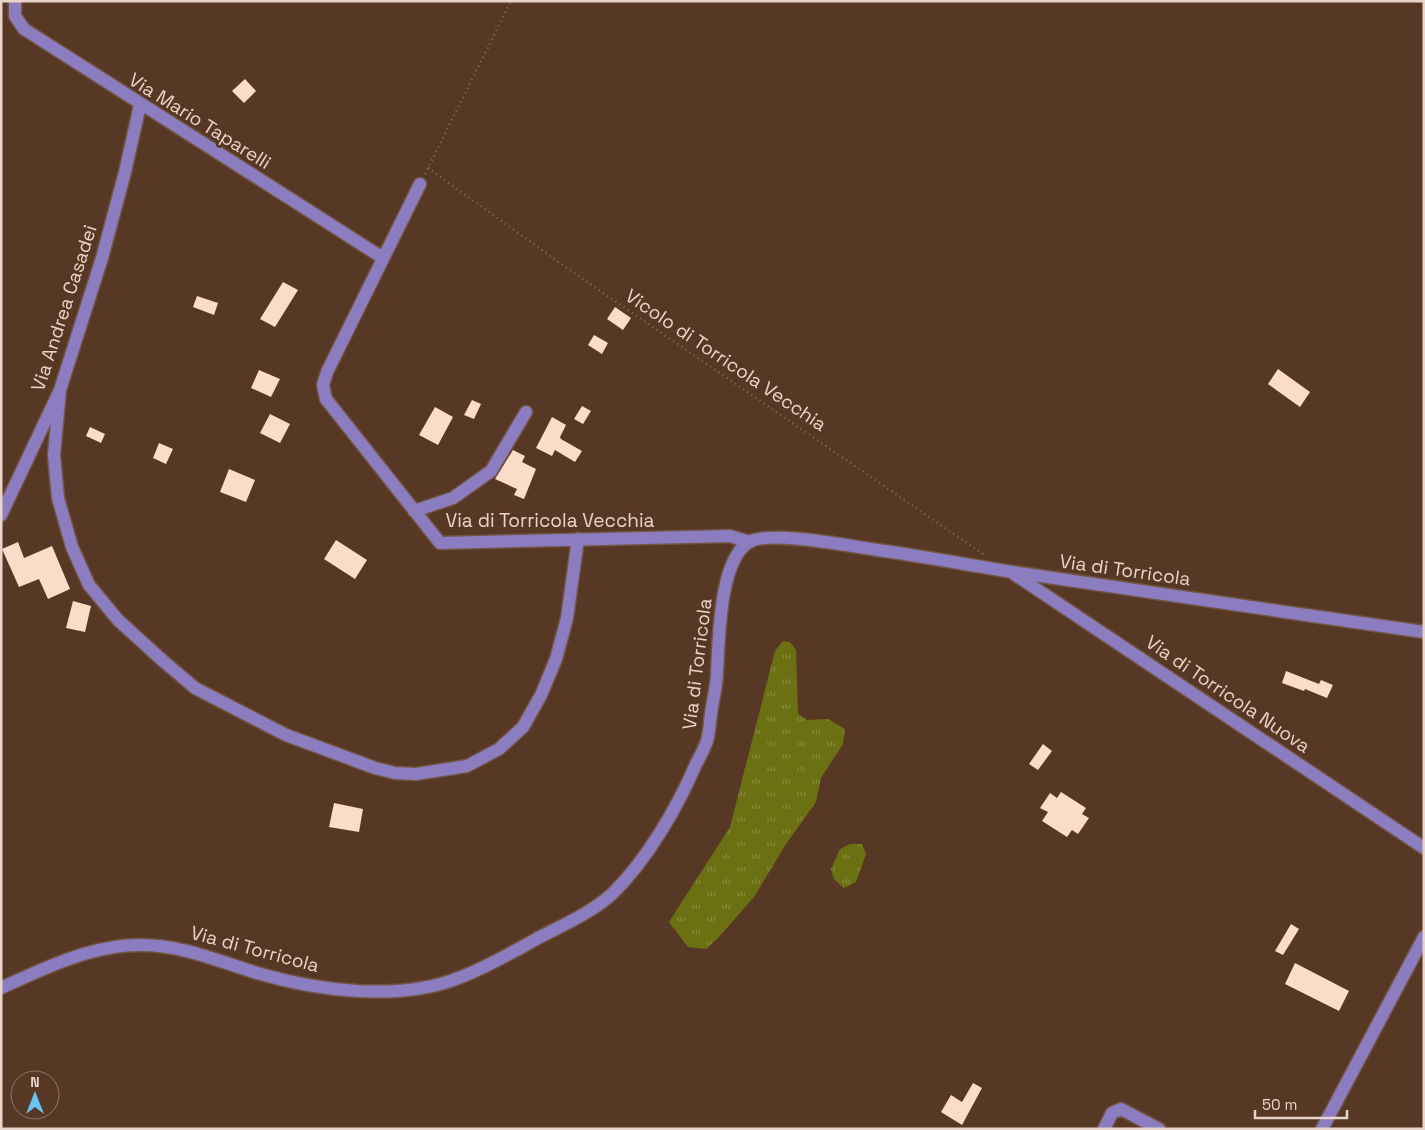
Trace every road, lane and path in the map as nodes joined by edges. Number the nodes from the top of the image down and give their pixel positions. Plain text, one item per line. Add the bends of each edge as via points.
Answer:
1 (15, 1) edge
2 (511, 1) edge
3 (140, 105) junction
4 (420, 184) dead end
5 (383, 258) junction
6 (60, 390) junction
7 (526, 412) dead end
8 (414, 510) junction
9 (1, 515) edge
10 (578, 539) junction
11 (750, 542) junction
12 (990, 559) dead end
13 (1011, 572) junction
14 (1424, 632) edge
15 (1424, 848) edge
16 (1424, 937) edge
17 (2, 987) edge
18 (1104, 1129) edge
19 (1160, 1129) edge
20 (1322, 1129) edge

1 - 3 street, Via Mario Taparelli via 15,16 24,29
2 - 12 path, Vicolo di Torricola Vecchia via 428,168 564,266
3 - 5 street, Via Mario Taparelli
3 - 6 street, Via Andrea Casadei via 102,258
4 - 5 street, Via di Torricola Vecchia
5 - 8 street, Via di Torricola Vecchia via 323,385 326,399
6 - 9 street, Via Andrea Casadei
6 - 10 street via 54,455 58,498 72,547 88,585 118,620 195,688 286,735 375,768 416,774 467,766 499,749 523,727 556,658 567,618
7 - 8 street via 491,471 453,498
8 - 10 street, Via di Torricola Vecchia via 440,544
10 - 11 street, Via di Torricola Vecchia via 730,536
11 - 13 street, Via di Torricola via 769,537 792,538
11 - 17 street, Via di Torricola via 736,555 725,586 708,738 680,800 661,831 613,892 592,909 462,977 429,988 342,990 261,974 194,951 140,945 108,948 77,956
13 - 14 street, Via di Torricola
13 - 15 street, Via di Torricola Nuova
16 - 20 street
18 - 19 street via 1112,1113 1121,1110

